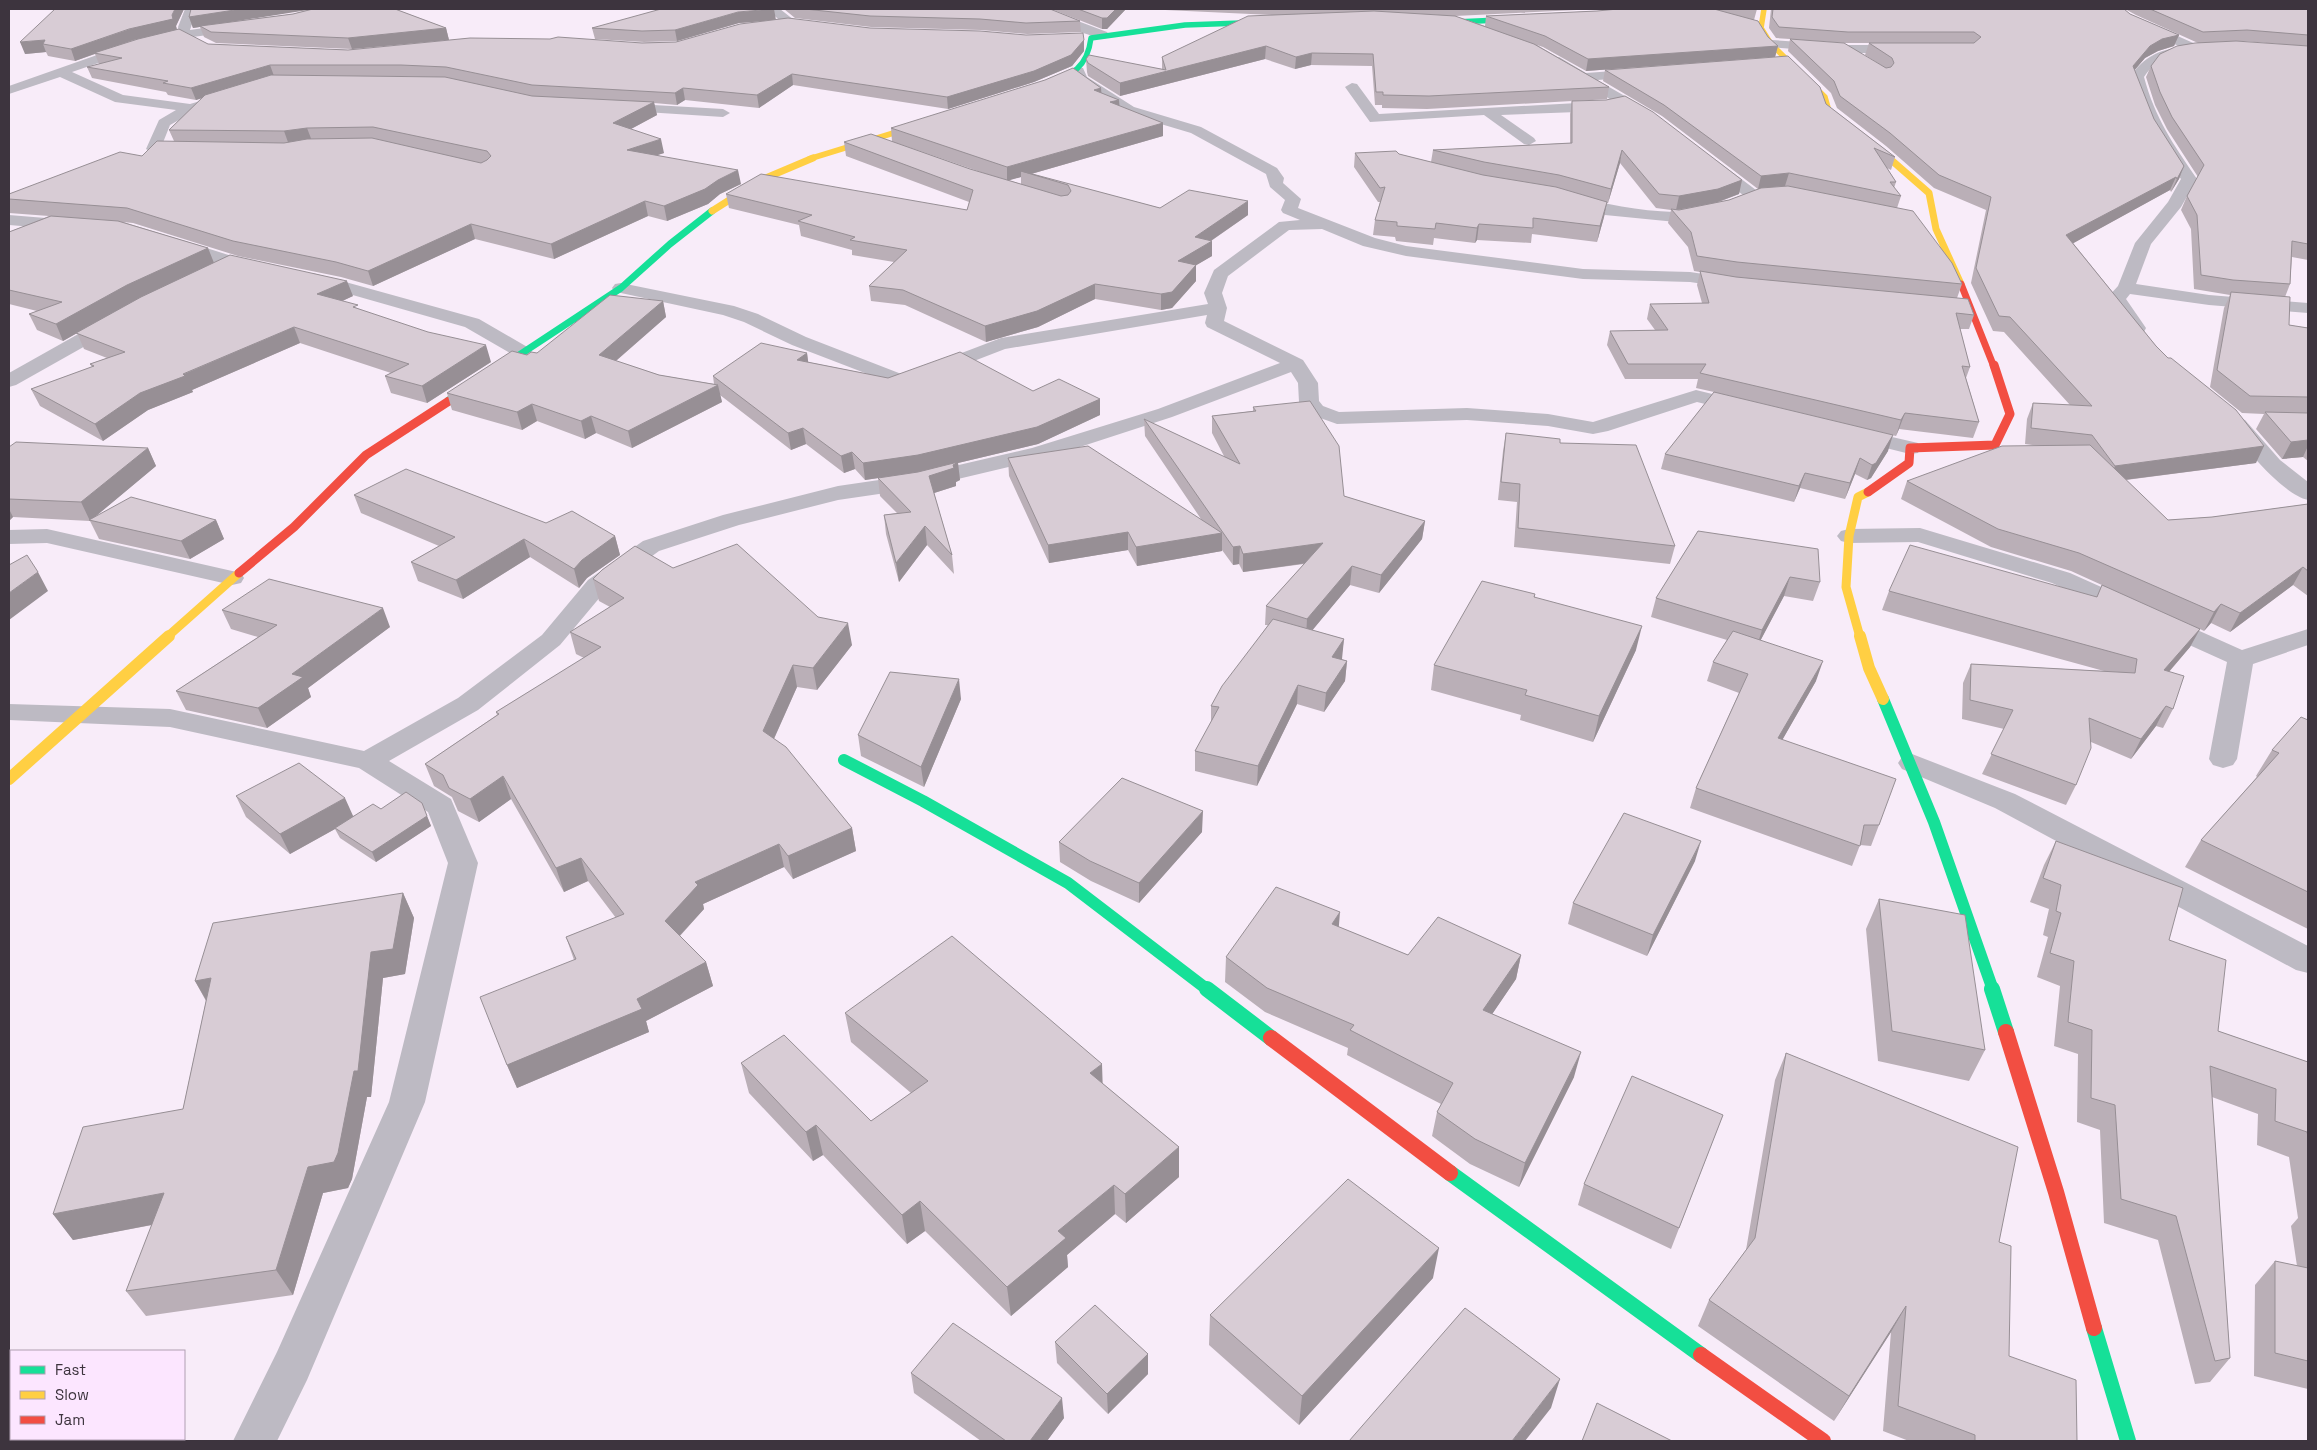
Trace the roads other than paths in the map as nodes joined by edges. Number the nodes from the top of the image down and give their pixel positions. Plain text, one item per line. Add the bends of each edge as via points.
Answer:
1 (191, 9) edge
2 (773, 9) edge
3 (1038, 9) edge
4 (1764, 9) edge
5 (2115, 9) edge
6 (1420, 19) edge
7 (1530, 19) edge
8 (1284, 22) edge
9 (1455, 22) junction
10 (790, 23) junction
11 (250, 25) edge
12 (773, 25) edge
13 (835, 29) edge
14 (1486, 32) edge
15 (185, 34) junction
16 (1097, 37) junction
17 (1073, 38) edge
18 (1771, 44) junction
19 (205, 45) edge
20 (1846, 49) junction
21 (1915, 49) edge
22 (1544, 55) edge
23 (1789, 61) junction
24 (1770, 63) edge
25 (1867, 64) edge
26 (1078, 70) junction
27 (1652, 72) edge
28 (62, 73) junction
29 (1583, 77) junction
30 (1352, 87) dead end
31 (9, 90) edge
32 (1032, 90) edge
33 (237, 94) edge
34 (604, 107) edge
35 (190, 108) junction
36 (1487, 111) junction
37 (723, 113) dead end
38 (935, 120) edge
39 (871, 140) junction
40 (1530, 141) dead end
41 (898, 150) edge
42 (199, 151) edge
43 (1701, 156) edge
44 (1556, 196) edge
45 (1736, 202) edge
46 (1719, 208) edge
47 (1287, 217) junction
48 (9, 220) edge
49 (1915, 220) edge
50 (1934, 224) junction
51 (88, 226) edge
52 (160, 238) edge
53 (234, 262) junction
54 (271, 270) edge
55 (209, 274) edge
56 (299, 275) edge
57 (1752, 286) edge
58 (621, 288) junction
59 (2126, 288) junction
60 (1952, 306) edge
61 (1218, 308) junction
62 (1972, 308) junction
63 (2308, 308) edge
64 (124, 317) edge
65 (2147, 341) edge
66 (522, 352) junction
67 (1296, 364) junction
68 (9, 381) edge
69 (1764, 413) edge
70 (2264, 422) edge
71 (1832, 429) edge
72 (1910, 448) junction
73 (2308, 493) edge
74 (1849, 536) junction
75 (9, 537) edge
76 (232, 578) junction
77 (2308, 637) edge
78 (2242, 659) junction
79 (9, 712) edge
80 (82, 714) junction
81 (2224, 759) dead end
82 (844, 760) dead end
83 (368, 761) junction
84 (1912, 763) junction
85 (9, 779) edge
86 (2308, 961) edge
87 (256, 1441) edge
88 (1824, 1441) edge
89 (2128, 1441) edge

1 - 15 street via 184,27
2 - 10 street
3 - 16 street
4 - 18 street via 1757,27
5 - 59 street via 2131,20 2201,49 2162,54 2145,63 2137,77 2159,138 2189,179 2174,204 2143,242
6 - 9 street
7 - 9 street
8 - 16 street via 1185,26
9 - 14 street
10 - 12 street
10 - 13 street
11 - 15 street
15 - 19 street
15 - 28 street via 130,48
16 - 17 street
16 - 26 street via 1092,52
18 - 20 street
18 - 23 street
20 - 21 street
20 - 25 street
22 - 29 street via 1564,63
23 - 24 street
23 - 50 street via 1825,97 1829,111 1929,193
26 - 32 street
26 - 47 street via 1082,79 1129,110 1196,130 1272,171 1275,184 1293,199
27 - 29 street
28 - 31 street
28 - 35 street via 120,99
29 - 36 street via 1631,105
30 - 36 street via 1375,119
33 - 35 street
34 - 37 street
35 - 42 street via 164,123 153,149
36 - 40 street
38 - 39 street
39 - 41 street
39 - 58 street via 817,156 727,199
43 - 45 street via 1762,195
44 - 46 street via 1605,210 1676,217
47 - 57 street via 1328,225 1369,242 1406,251 1583,274 1690,277
47 - 61 street via 1220,274 1213,293
48 - 51 street
49 - 50 street
50 - 62 street
52 - 53 street
53 - 54 street
53 - 55 street
56 - 66 street via 472,323
58 - 61 street via 728,310 904,382 1001,344
58 - 66 street
59 - 63 street via 2209,300
59 - 65 street via 2116,298
60 - 62 street
61 - 67 street via 1214,324
62 - 72 street via 2010,414 1996,445
64 - 68 street
66 - 76 street via 366,455 294,527
67 - 69 street via 1308,383 1309,402 1316,410 1337,418 1468,414 1601,427 1696,396
67 - 83 street via 1165,413 1038,453 920,481 838,493 731,520 651,546 597,585 551,640 468,704
70 - 73 street via 2233,418 2272,465
71 - 72 street
72 - 74 street via 1909,463 1858,497
74 - 78 street via 1920,536 2060,578
74 - 84 street via 1846,588 1870,668
75 - 76 street via 47,536
76 - 80 street
77 - 78 street
78 - 81 street
79 - 80 street
80 - 83 street via 170,718
80 - 85 street
82 - 88 street via 1068,883 1397,1134 1591,1277
83 - 87 street via 441,806 462,863 406,1102 292,1366
84 - 86 street via 2005,801
84 - 89 street via 1977,938 2056,1192

